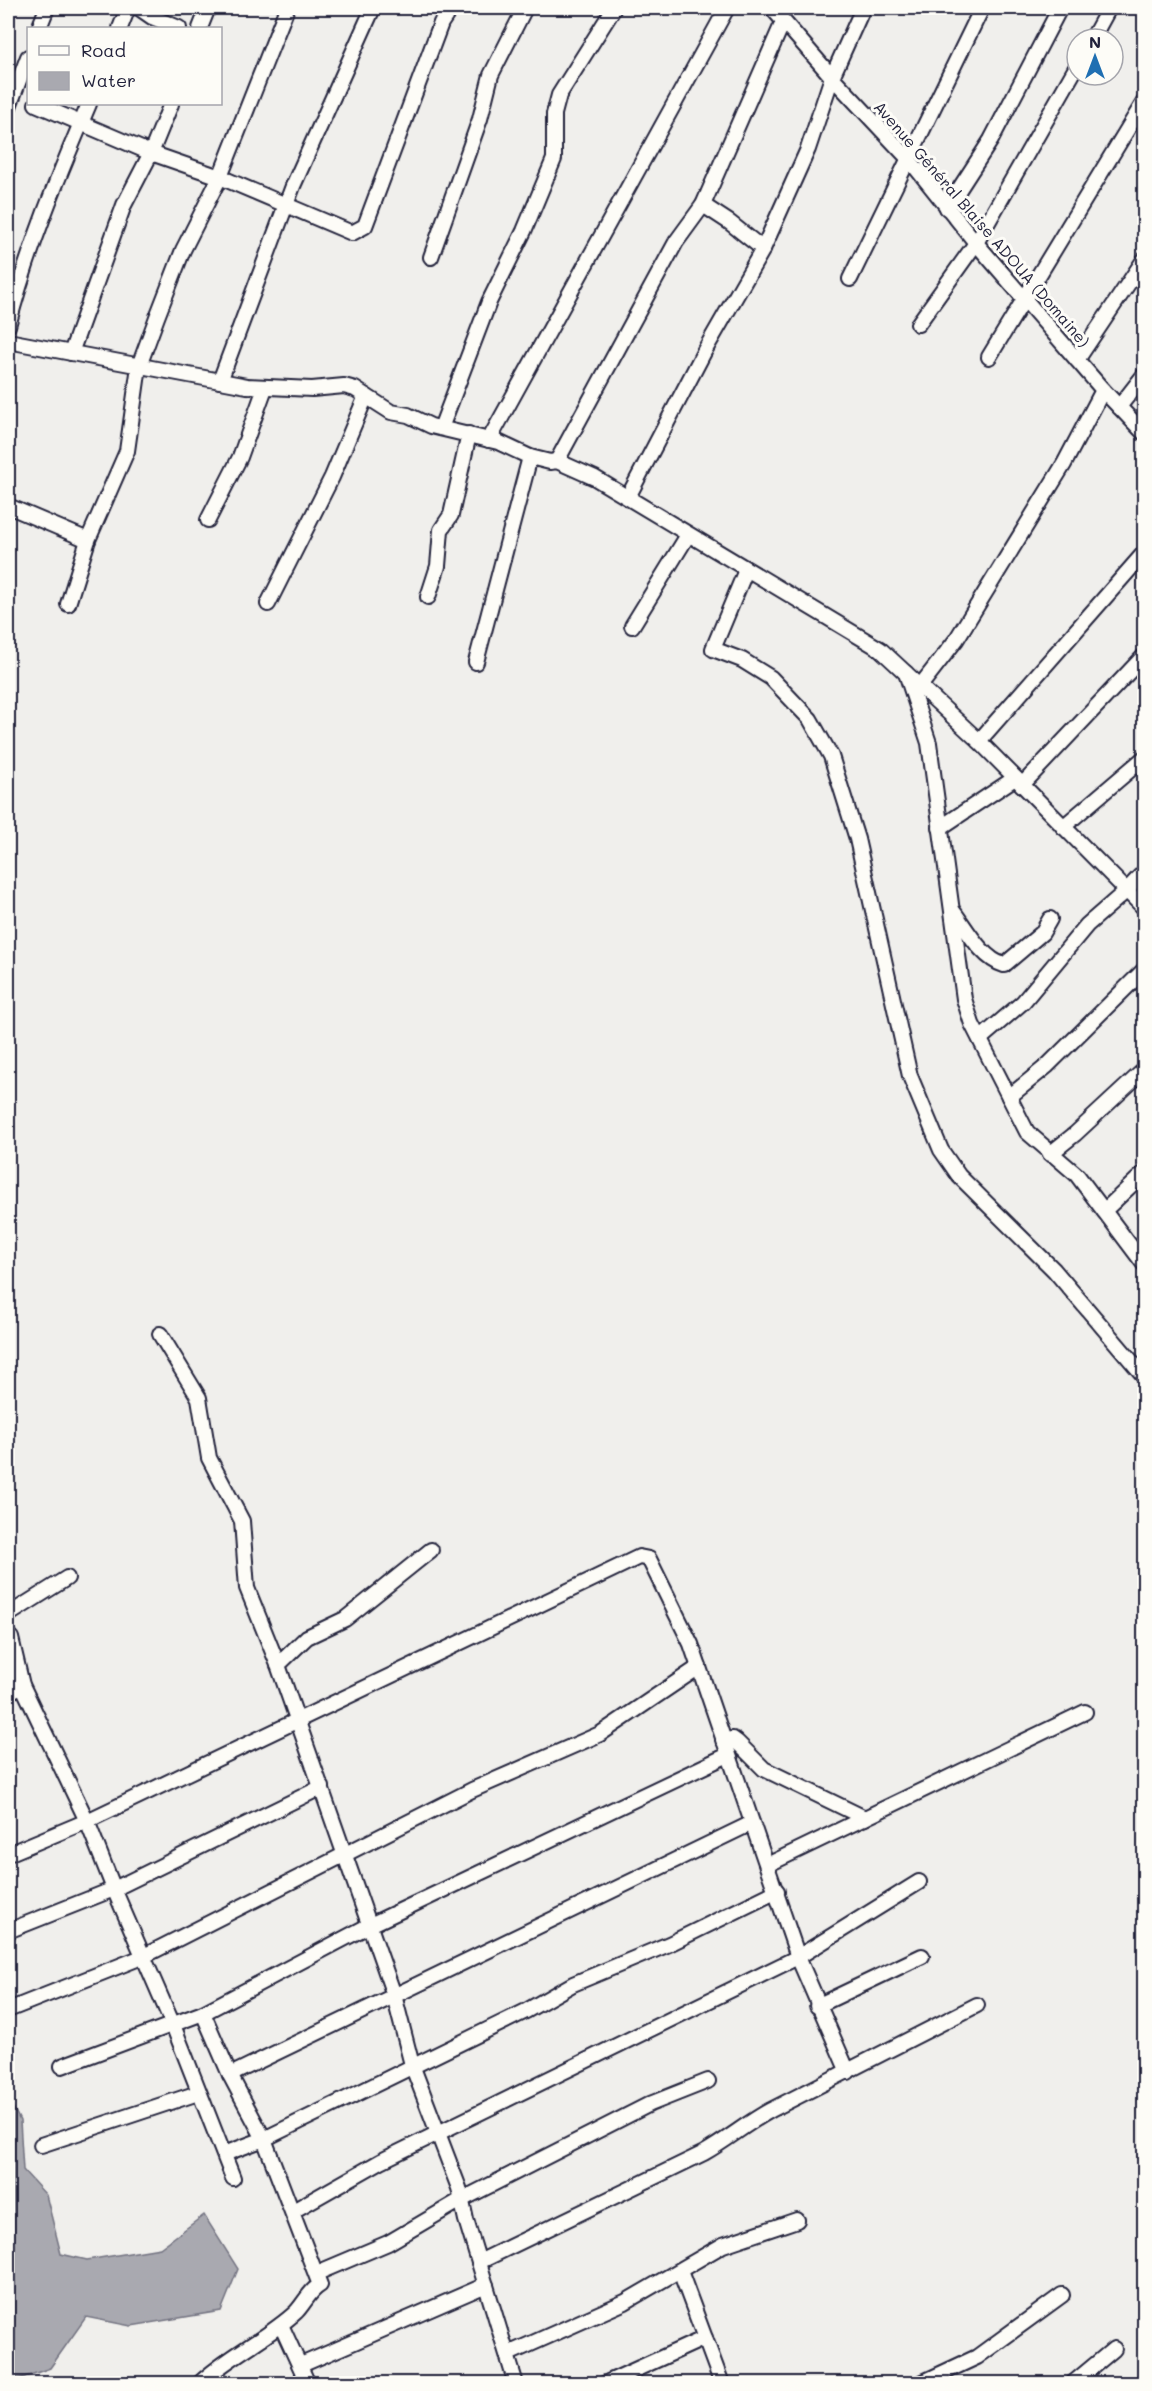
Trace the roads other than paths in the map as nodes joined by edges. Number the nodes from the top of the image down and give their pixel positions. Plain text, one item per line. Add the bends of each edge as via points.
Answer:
1 (47, 8) edge
2 (128, 8) edge
3 (140, 8) edge
4 (208, 8) edge
5 (287, 8) edge
6 (373, 8) edge
7 (451, 8) edge
8 (525, 8) edge
9 (614, 8) edge
10 (727, 8) edge
11 (774, 8) edge
12 (863, 8) edge
13 (982, 8) edge
14 (1060, 8) edge
15 (1109, 8) edge
16 (783, 22) junction
17 (39, 27) edge
18 (120, 27) edge
19 (177, 27) edge
20 (200, 27) edge
21 (1099, 27) edge
22 (27, 59) edge
23 (832, 77) junction
24 (1065, 87) edge
25 (13, 94) junction
26 (27, 100) edge
27 (1144, 102) edge
28 (38, 105) edge
29 (89, 105) edge
30 (171, 105) edge
31 (8, 109) edge
32 (81, 123) junction
33 (151, 153) junction
34 (908, 158) junction
35 (220, 177) junction
36 (286, 204) junction
37 (703, 206) junction
38 (947, 208) junction
39 (976, 243) junction
40 (763, 249) junction
41 (431, 257) dead end
42 (1144, 260) edge
43 (850, 279) dead end
44 (1026, 298) junction
45 (918, 324) dead end
46 (8, 326) edge
47 (8, 341) edge
48 (71, 353) junction
49 (989, 357) dead end
50 (1077, 360) junction
51 (139, 366) junction
52 (1144, 375) edge
53 (220, 381) junction
54 (265, 388) junction
55 (1103, 390) junction
56 (366, 396) junction
57 (1119, 407) junction
58 (441, 428) junction
59 (1144, 433) edge
60 (469, 434) junction
61 (489, 440) junction
62 (530, 457) junction
63 (557, 460) junction
64 (628, 497) junction
65 (8, 506) edge
66 (208, 520) dead end
67 (688, 535) junction
68 (88, 540) junction
69 (1144, 553) edge
70 (746, 570) junction
71 (428, 597) dead end
72 (68, 604) dead end
73 (268, 604) dead end
74 (632, 627) dead end
75 (1144, 656) edge
76 (476, 662) dead end
77 (906, 671) junction
78 (921, 685) junction
79 (979, 741) junction
80 (1144, 758) edge
81 (1018, 781) junction
82 (1063, 827) junction
83 (940, 828) junction
84 (1144, 872) edge
85 (1126, 891) junction
86 (1144, 908) edge
87 (952, 909) junction
88 (1050, 919) dead end
89 (1144, 970) edge
90 (980, 1039) junction
91 (1144, 1070) edge
92 (1008, 1097) junction
93 (1050, 1154) junction
94 (1144, 1173) edge
95 (1104, 1210) junction
96 (1144, 1264) edge
97 (160, 1334) dead end
98 (1144, 1376) edge
99 (431, 1550) dead end
100 (67, 1578) dead end
101 (8, 1615) edge
102 (8, 1635) edge
103 (278, 1665) junction
104 (699, 1667) junction
105 (21, 1685) junction
106 (8, 1693) edge
107 (1085, 1712) dead end
108 (298, 1720) junction
109 (723, 1740) junction
110 (728, 1755) junction
111 (322, 1787) junction
112 (865, 1818) junction
113 (87, 1821) junction
114 (752, 1823) junction
115 (8, 1854) edge
116 (343, 1856) junction
117 (767, 1865) junction
118 (919, 1882) dead end
119 (114, 1889) junction
120 (777, 1891) junction
121 (368, 1926) junction
122 (8, 1931) edge
123 (921, 1956) dead end
124 (142, 1957) junction
125 (798, 1957) junction
126 (394, 1995) junction
127 (977, 2005) dead end
128 (817, 2006) junction
129 (8, 2010) edge
130 (203, 2013) junction
131 (173, 2025) junction
132 (412, 2065) junction
133 (62, 2066) dead end
134 (848, 2072) junction
135 (230, 2075) junction
136 (708, 2080) dead end
137 (198, 2093) junction
138 (438, 2133) junction
139 (264, 2139) junction
140 (41, 2145) dead end
141 (224, 2154) junction
142 (233, 2178) dead end
143 (461, 2200) junction
144 (293, 2211) junction
145 (797, 2220) dead end
146 (479, 2262) junction
147 (680, 2271) junction
148 (317, 2273) junction
149 (486, 2285) junction
150 (1062, 2295) dead end
151 (281, 2325) junction
152 (705, 2338) junction
153 (1114, 2349) dead end
154 (508, 2354) junction
155 (301, 2365) junction
156 (199, 2384) edge
157 (308, 2384) edge
158 (516, 2384) edge
159 (604, 2384) edge
160 (722, 2384) edge
161 (919, 2384) edge
162 (1072, 2384) edge

1 - 17 street
2 - 18 street
3 - 19 street
4 - 20 street
5 - 35 street
6 - 36 street
7 - 36 street via 441,22 365,226 352,232
8 - 41 street via 491,75 480,119
9 - 58 street via 559,95 554,114 554,159 489,302
10 - 61 street
11 - 16 street, Avenue Général Blaise ADOUA (Domaine)
12 - 23 street
13 - 34 street
14 - 38 street via 991,140
15 - 21 street
16 - 23 street, Avenue Général Blaise ADOUA (Domaine)
16 - 37 street
22 - 25 street
23 - 34 street, Avenue Général Blaise ADOUA (Domaine)
23 - 40 street via 808,149
24 - 39 street
25 - 26 street
25 - 31 street
27 - 44 street
28 - 32 street
29 - 32 street
30 - 33 street
32 - 33 street
32 - 46 street via 22,271
33 - 35 street
33 - 48 street via 124,205
34 - 38 street, Avenue Général Blaise ADOUA (Domaine)
34 - 43 street
35 - 36 street
35 - 51 street via 183,250
36 - 53 street
37 - 40 street
37 - 63 street via 676,242
38 - 39 street, Avenue Général Blaise ADOUA (Domaine)
39 - 44 street, Avenue Général Blaise ADOUA (Domaine)
39 - 45 street
40 - 64 street
42 - 50 street
44 - 49 street
44 - 50 street, Avenue Général Blaise ADOUA (Domaine)
47 - 48 street
48 - 51 street
50 - 55 street, Avenue Général Blaise ADOUA (Domaine)
51 - 53 street
51 - 68 street via 128,451
52 - 57 street
53 - 54 street
54 - 56 street via 344,386
54 - 66 street via 240,457
55 - 57 street, Avenue Général Blaise ADOUA (Domaine)
55 - 78 street via 1064,464 956,640
56 - 58 street via 391,412
56 - 73 street via 332,477
57 - 59 street, Avenue Général Blaise ADOUA (Domaine)
58 - 60 street
60 - 61 street
60 - 71 street via 451,514 441,530 438,566
61 - 62 street
62 - 63 street
62 - 76 street
63 - 64 street
64 - 67 street
65 - 68 street
67 - 70 street
67 - 74 street
68 - 72 street
69 - 79 street
70 - 77 street via 851,629
70 - 98 street via 713,649 742,660 771,678 810,719 831,756 857,839 910,1076 941,1150 959,1176 1054,1270
75 - 81 street
77 - 78 street
77 - 83 street via 929,743
78 - 79 street
79 - 81 street
80 - 82 street
81 - 82 street
81 - 83 street
82 - 85 street
83 - 87 street
84 - 85 street
85 - 86 street
85 - 90 street via 1087,925 1023,1002
87 - 88 street via 978,944 1004,965 1042,933
87 - 90 street via 964,999
89 - 92 street via 1047,1066
90 - 92 street
91 - 93 street
92 - 93 street via 1027,1132
93 - 95 street via 1077,1175
94 - 95 street
95 - 96 street
97 - 103 street via 199,1398 209,1458 242,1521 247,1587
99 - 103 street via 345,1619 307,1637
100 - 101 street
102 - 105 street
103 - 108 street
104 - 108 street via 649,1559 639,1557
104 - 109 street
104 - 116 street via 600,1734 472,1790
105 - 106 street
105 - 113 street
107 - 112 street
108 - 111 street
108 - 113 street
109 - 110 street
109 - 112 street via 733,1739 764,1769
110 - 114 street
110 - 121 street
111 - 116 street
111 - 119 street
112 - 117 street
113 - 115 street
113 - 119 street
114 - 117 street
114 - 126 street
116 - 121 street
116 - 124 street
117 - 120 street
118 - 125 street
119 - 122 street
119 - 124 street
120 - 125 street
120 - 132 street via 669,1944 573,1984
121 - 126 street
121 - 130 street
123 - 128 street
124 - 129 street
124 - 131 street
125 - 128 street
125 - 138 street
126 - 132 street
126 - 135 street
127 - 134 street
128 - 134 street
130 - 131 street
130 - 135 street
131 - 133 street
131 - 137 street
132 - 138 street
132 - 139 street
134 - 146 street via 752,2120 730,2139 704,2153
135 - 139 street
136 - 143 street via 650,2104
137 - 140 street
137 - 141 street
138 - 143 street
138 - 144 street
139 - 141 street
139 - 144 street
141 - 142 street
143 - 146 street
143 - 148 street via 388,2243
144 - 148 street
145 - 147 street via 723,2245
146 - 149 street
147 - 152 street
147 - 154 street via 625,2302
148 - 151 street via 320,2285
149 - 154 street
149 - 155 street
150 - 161 street via 977,2357
151 - 155 street
151 - 156 street via 217,2366
152 - 159 street
152 - 160 street
153 - 162 street
154 - 158 street
155 - 157 street

